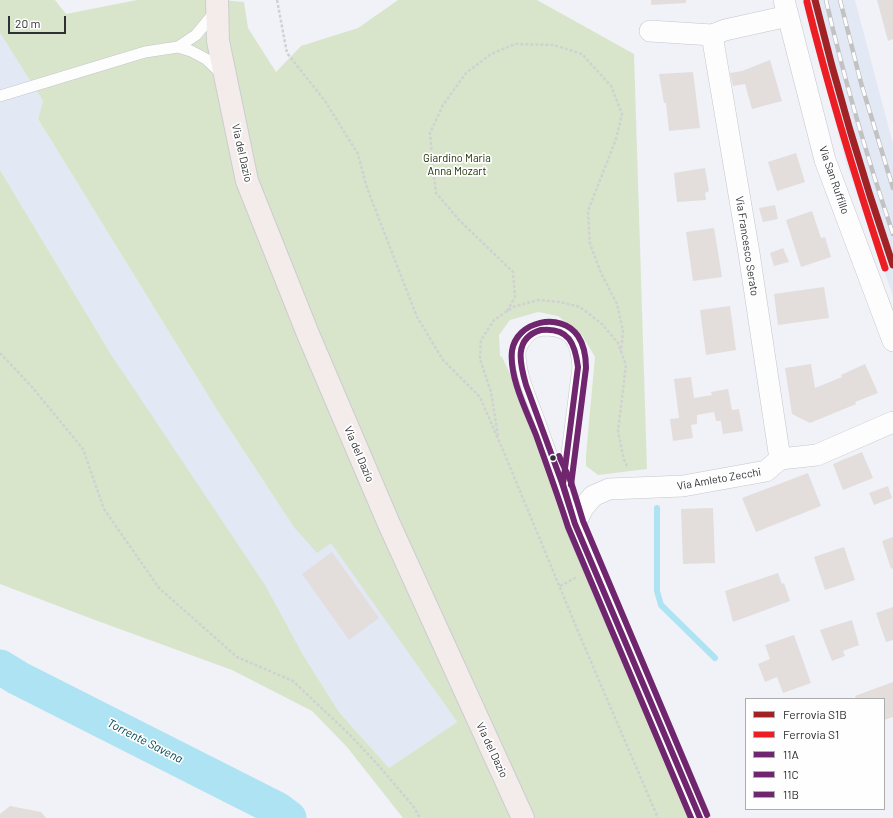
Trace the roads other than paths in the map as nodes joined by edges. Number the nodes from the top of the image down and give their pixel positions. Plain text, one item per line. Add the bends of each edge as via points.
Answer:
1 (217, 4) edge
2 (786, 8) edge
3 (650, 31) dead end
4 (718, 32) junction
5 (178, 47) junction
6 (226, 79) junction
7 (0, 96) edge
8 (893, 341) edge
9 (893, 422) edge
10 (780, 459) junction
11 (563, 484) junction
12 (575, 524) junction
13 (523, 818) edge
14 (700, 818) edge

1 - 5 lane, Via del Dazio via 196,35
1 - 6 main road, Via del Dazio via 218,41
2 - 4 street, Via San Ruffillo
2 - 8 street, Via San Ruffillo via 825,160
3 - 4 street
4 - 10 street, Via Francesco Serato
5 - 6 lane, Via del Dazio via 191,50 206,59
5 - 7 lane, Via del Dazio via 145,52
6 - 13 main road, Via del Dazio via 247,181 308,334 389,524
9 - 10 street via 817,455
10 - 12 street, Via Amleto Zecchi via 766,471 683,486 609,489 593,496
11 - 11 lane via 578,367 576,350 570,339 562,332 542,330 525,340 520,352 522,372
11 - 12 lane
12 - 14 street

